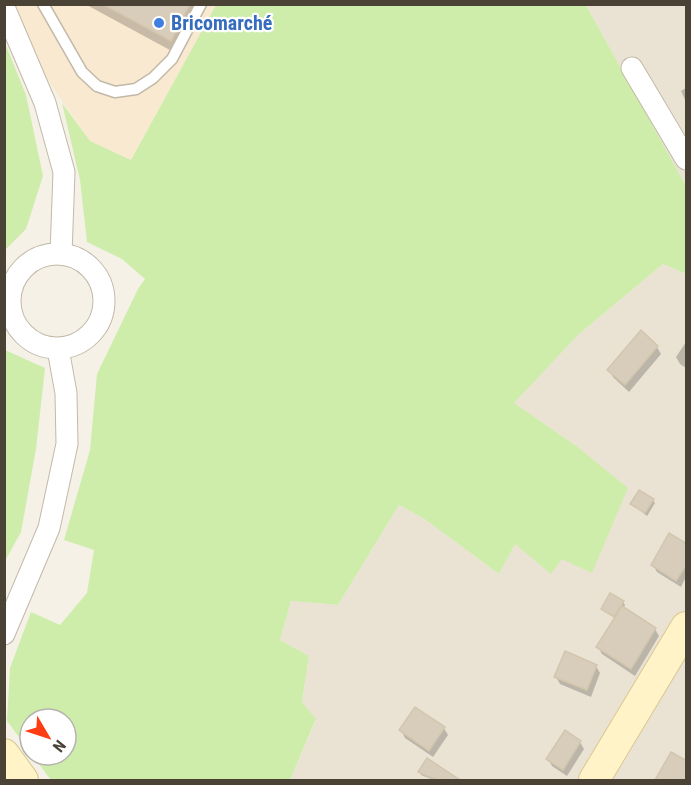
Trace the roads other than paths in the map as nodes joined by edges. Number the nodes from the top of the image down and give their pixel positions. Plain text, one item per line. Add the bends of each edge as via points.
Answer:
1 (43, 4) edge
2 (201, 4) edge
3 (4, 7) edge
4 (632, 68) dead end
5 (687, 159) edge
6 (61, 254) junction
7 (58, 349) junction
8 (687, 627) edge
9 (4, 634) edge
10 (4, 754) edge
11 (23, 780) edge
12 (594, 780) edge

1 - 2 lane via 82,72 97,86 115,92 136,89 153,78 172,58
3 - 6 street via 45,104 64,172
4 - 5 street
6 - 7 street via 87,264 98,277 104,304 94,331 83,341
6 - 7 street via 41,256 26,264 16,277 9,309 26,338 40,346
7 - 9 street via 66,393 67,444 49,528
8 - 12 main road
10 - 11 main road

